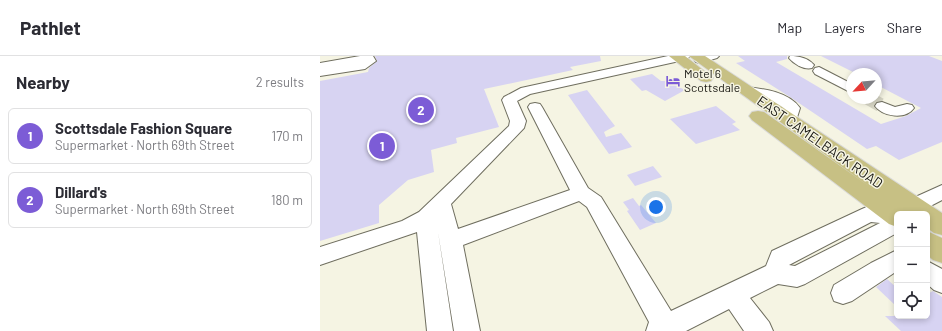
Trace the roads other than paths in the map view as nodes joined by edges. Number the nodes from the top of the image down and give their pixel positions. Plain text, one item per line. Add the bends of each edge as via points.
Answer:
1 (679, 56) edge
2 (703, 57) edge
3 (795, 58) dead end
4 (653, 62) edge
5 (320, 67) edge
6 (320, 72) edge
7 (846, 86) edge
8 (882, 106) tunnel mouth
9 (535, 107) dead end
10 (907, 108) dead end
11 (942, 192) edge
12 (582, 193) junction
13 (434, 209) junction
14 (907, 211) edge
15 (907, 211) edge
16 (915, 211) edge
17 (930, 221) edge
18 (894, 224) edge
19 (942, 226) edge
20 (451, 240) junction
21 (930, 243) edge
22 (942, 252) edge
23 (320, 256) edge
24 (894, 262) edge
25 (930, 273) edge
26 (942, 282) edge
27 (843, 293) dead end
28 (733, 295) junction
29 (663, 329) edge
30 (440, 331) edge
31 (467, 331) edge
32 (760, 331) edge

1 - 4 street
1 - 14 main road, EAST CAMELBACK ROAD
2 - 15 main road, EAST CAMELBACK ROAD
3 - 7 street
4 - 13 street via 587,77 550,90 526,91 509,100 518,121 516,128
5 - 6 street via 350,64
8 - 10 street via 894,112
9 - 12 street
11 - 16 street
12 - 20 street
12 - 29 street via 594,202
13 - 20 street
13 - 23 street via 409,227
13 - 30 street
17 - 19 main road, EAST CAMELBACK ROAD
18 - 28 street via 796,277 776,273
20 - 31 street
21 - 22 main road
24 - 27 street
25 - 26 street
28 - 29 street
28 - 32 street

